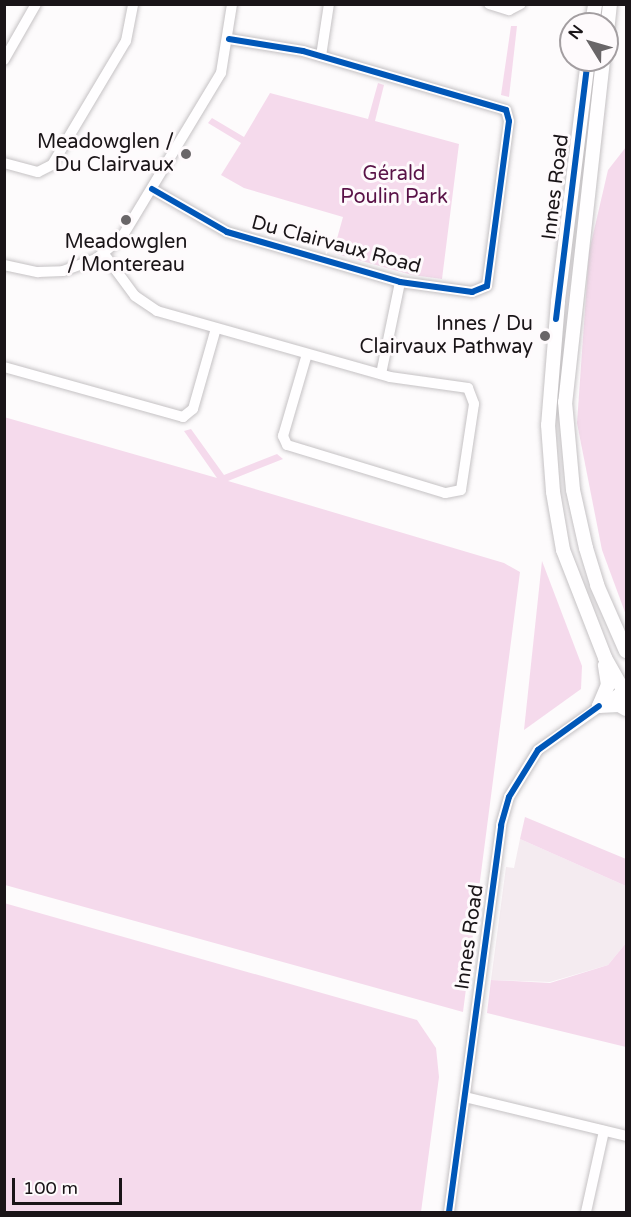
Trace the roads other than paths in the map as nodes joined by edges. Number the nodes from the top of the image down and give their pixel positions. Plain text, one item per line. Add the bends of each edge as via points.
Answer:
1 (36, 4) edge
2 (133, 4) edge
3 (232, 4) edge
4 (329, 4) edge
5 (489, 4) edge
6 (521, 4) edge
7 (229, 39) junction
8 (321, 56) junction
9 (4, 60) edge
10 (587, 72) edge
11 (602, 72) edge
12 (4, 163) edge
13 (152, 189) junction
14 (104, 254) junction
15 (4, 265) edge
16 (400, 282) junction
17 (216, 328) junction
18 (307, 354) junction
19 (4, 368) edge
20 (381, 374) junction
21 (627, 651) edge
22 (605, 658) junction
23 (626, 691) edge
24 (599, 706) junction
25 (627, 709) edge
26 (465, 1097) junction
27 (604, 1131) junction
28 (627, 1136) edge
29 (449, 1212) edge
30 (585, 1212) edge

1 - 9 street
2 - 12 street via 126,41 52,165 38,172
3 - 7 street
4 - 8 street
5 - 6 street via 509,10
7 - 8 street, Du Clairvaux Road
7 - 13 street via 218,80
8 - 16 street, Du Clairvaux Road via 502,106 508,115 487,286 472,292
10 - 22 main road, Innes Road via 557,310 548,425 553,492 563,550
11 - 21 main road, Innes Road via 565,402 573,490 586,548 597,585
13 - 14 street via 126,231
13 - 16 street, Du Clairvaux Road via 227,232
14 - 15 street via 56,272
14 - 17 street via 141,302
16 - 20 street
17 - 18 street
17 - 19 street via 193,409 183,417
18 - 20 street
18 - 20 street via 283,436 287,446 445,493 457,492 464,485 472,392 463,386
22 - 23 main road, Innes Road
22 - 24 main road via 608,685
23 - 24 street, Innes Road
24 - 25 main road via 619,705
24 - 26 street, Innes Road via 538,750 509,797 501,825
26 - 27 street
26 - 29 street, Innes Road
27 - 28 street
27 - 30 street

